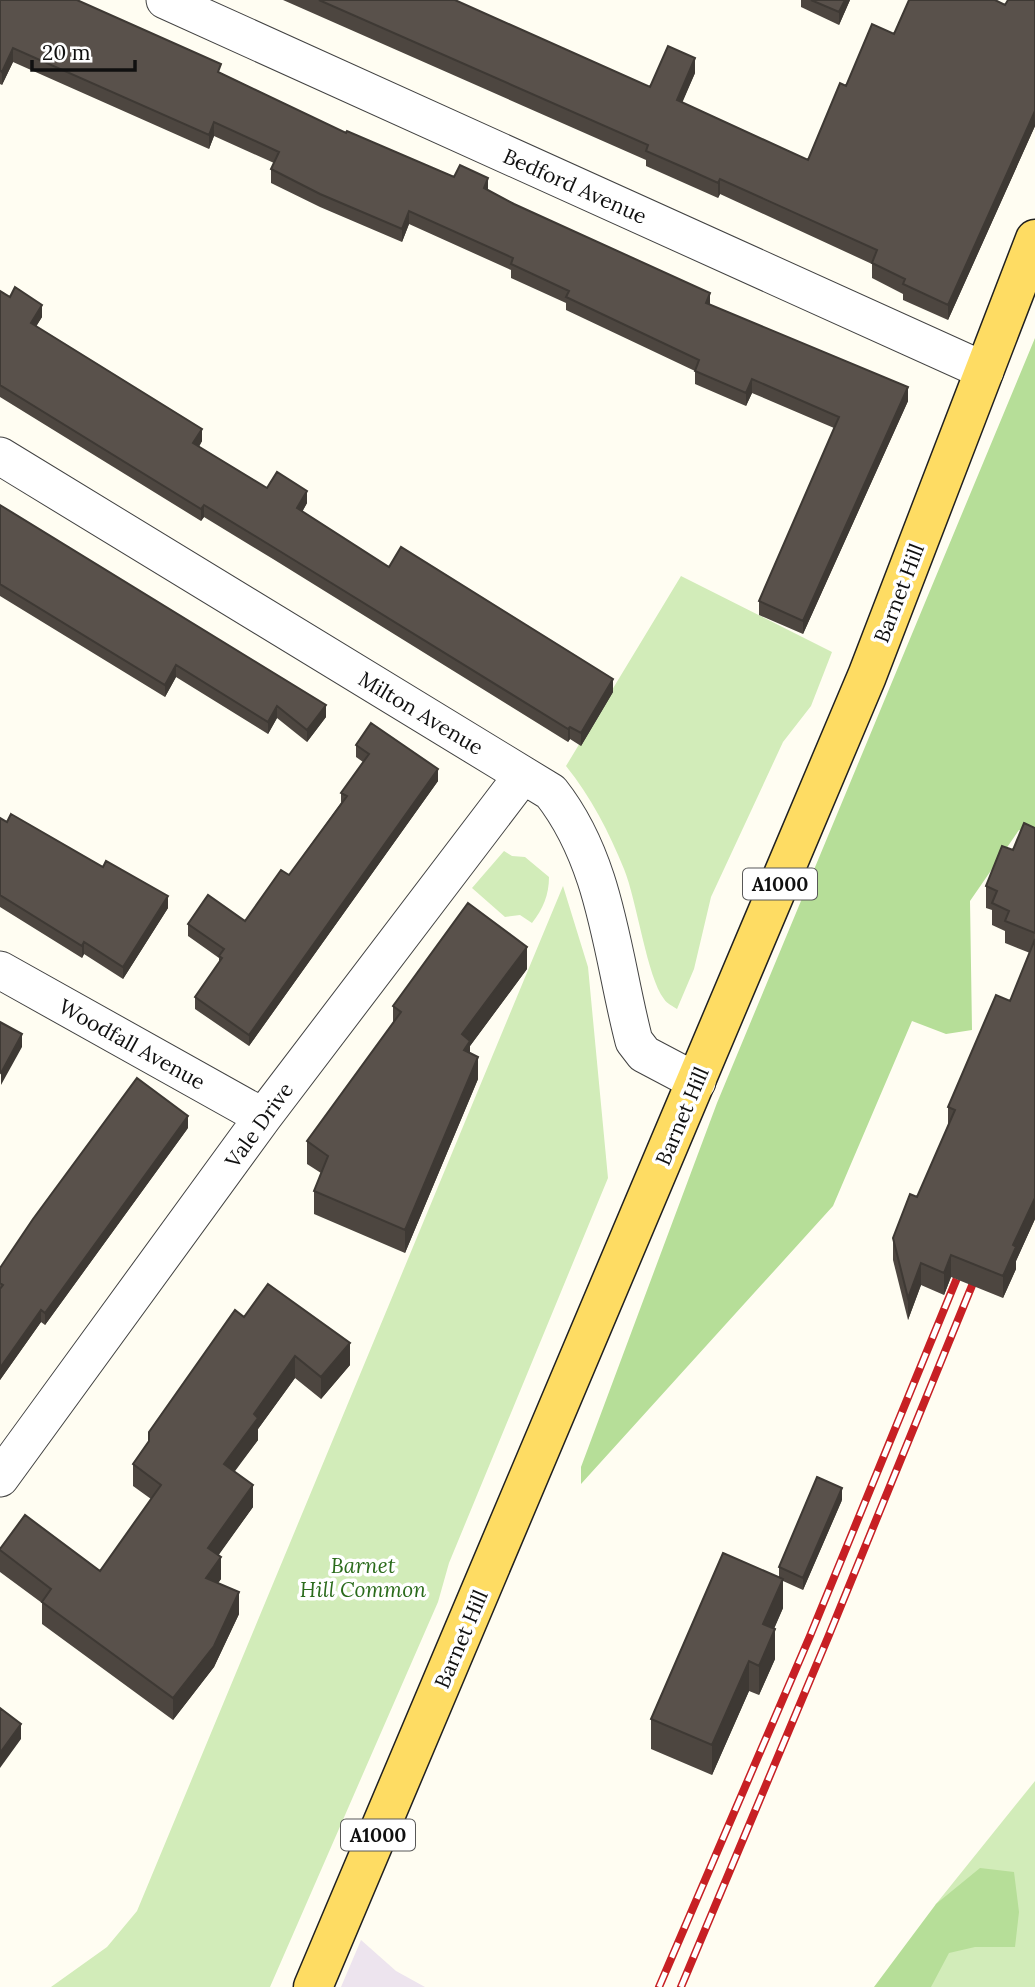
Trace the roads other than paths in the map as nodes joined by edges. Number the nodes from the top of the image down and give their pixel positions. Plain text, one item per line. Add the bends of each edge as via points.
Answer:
1 (165, 0) edge
2 (1035, 239) edge
3 (1027, 279) edge
4 (985, 371) junction
5 (0, 456) edge
6 (523, 775) junction
7 (0, 970) edge
8 (697, 1082) junction
9 (263, 1118) junction
10 (2, 1472) edge
11 (313, 1987) edge

1 - 4 street, Bedford Avenue
2 - 3 main road, Barnet Hill / A1000
3 - 4 main road, Barnet Hill / A1000
4 - 8 main road, Barnet Hill / A1000 via 867,676
5 - 6 street, Milton Avenue
6 - 8 street, Milton Avenue via 551,793 580,843 614,940 634,1041 644,1054
6 - 9 street, Vale Drive
7 - 9 street, Woodfall Avenue
8 - 11 main road, Barnet Hill / A1000
9 - 10 street, Vale Drive

